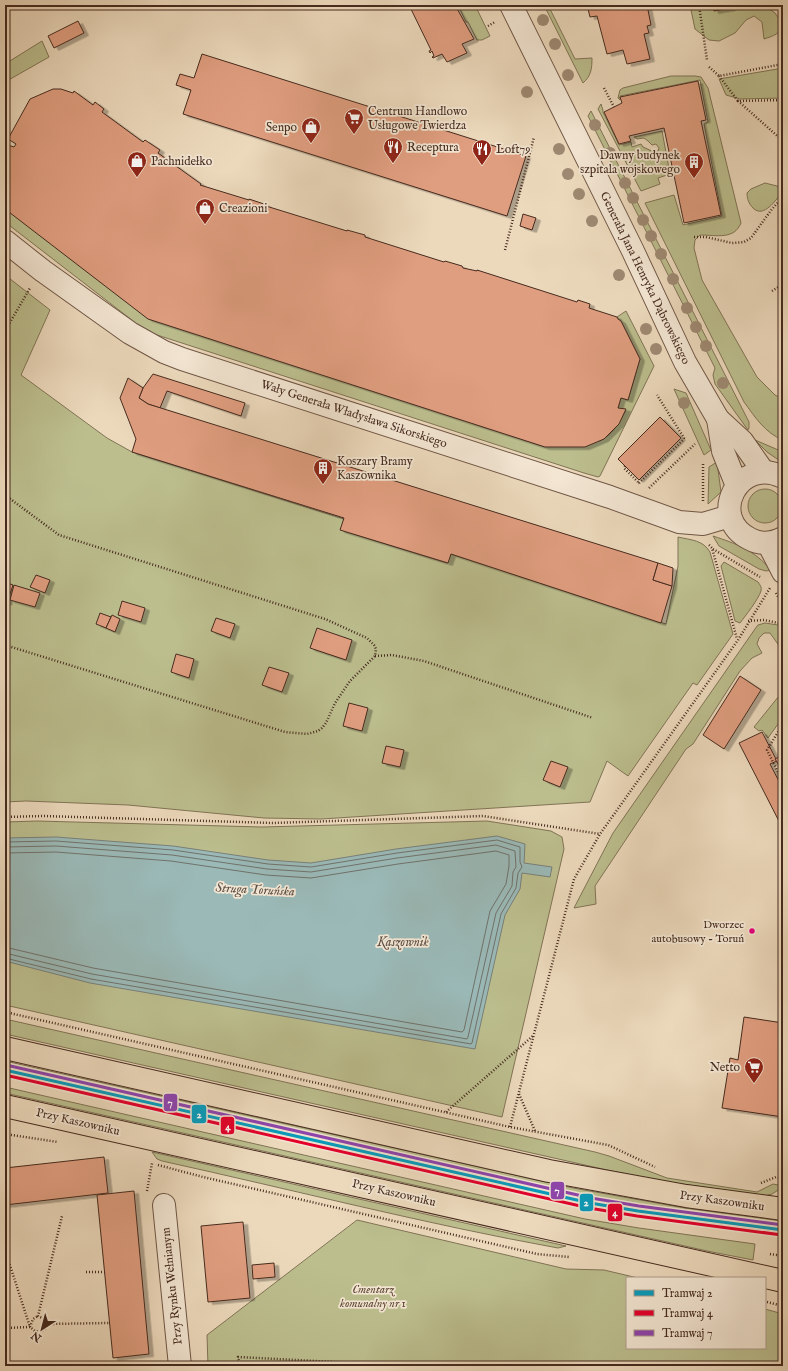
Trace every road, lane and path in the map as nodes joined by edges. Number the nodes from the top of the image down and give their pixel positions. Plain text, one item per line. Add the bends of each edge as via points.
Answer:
1 (511, 5) edge
2 (699, 5) edge
3 (775, 5) edge
4 (783, 15) edge
5 (707, 60) dead end
6 (783, 64) edge
7 (709, 67) dead end
8 (719, 76) junction
9 (604, 88) dead end
10 (783, 100) edge
11 (738, 101) junction
12 (614, 107) dead end
13 (534, 137) dead end
14 (783, 141) edge
15 (783, 197) edge
16 (694, 238) dead end
17 (5, 241) edge
18 (505, 250) dead end
19 (33, 284) dead end
20 (783, 284) edge
21 (772, 291) dead end
22 (5, 331) edge
23 (657, 395) dead end
24 (718, 419) junction
25 (695, 444) dead end
26 (709, 459) dead end
27 (625, 466) dead end
28 (773, 474) edge
29 (736, 486) junction
30 (5, 495) edge
31 (631, 504) junction
32 (703, 509) dead end
33 (730, 516) junction
34 (775, 540) edge
35 (706, 541) dead end
36 (712, 548) junction
37 (774, 576) edge
38 (783, 606) edge
39 (748, 621) junction
40 (783, 624) edge
41 (738, 640) junction
42 (5, 645) edge
43 (375, 656) junction
44 (593, 718) dead end
45 (783, 724) edge
46 (783, 782) edge
47 (5, 817) edge
48 (600, 834) junction
49 (5, 1012) edge
50 (534, 1034) junction
51 (5, 1048) edge
52 (519, 1093) junction
53 (5, 1106) edge
54 (446, 1112) junction
55 (510, 1127) junction
56 (535, 1131) junction
57 (5, 1134) edge
58 (60, 1142) dead end
59 (145, 1161) dead end
60 (152, 1163) junction
61 (658, 1168) dead end
62 (783, 1178) edge
63 (754, 1186) dead end
64 (146, 1192) dead end
65 (164, 1206) dead end
66 (783, 1209) edge
67 (62, 1216) dead end
68 (5, 1250) edge
69 (575, 1258) dead end
70 (86, 1272) dead end
71 (105, 1272) dead end
72 (765, 1277) edge
73 (766, 1277) edge
74 (783, 1281) edge
75 (766, 1301) edge
76 (783, 1306) edge
77 (38, 1316) junction
78 (110, 1323) dead end
79 (47, 1324) junction
80 (30, 1327) junction
81 (5, 1328) edge
82 (358, 1365) edge
83 (180, 1366) edge
84 (240, 1366) edge
85 (413, 1366) edge

1 - 24 street, Generała Jana Henryka Dąbrowskiego via 685,362
2 - 5 path
3 - 4 path
6 - 8 path
7 - 8 path
8 - 11 path
9 - 12 path
10 - 11 path
11 - 14 path
13 - 18 path
15 - 16 path via 751,238 744,242
17 - 31 street, Wały Generała Władysława Sikorskiego via 130,333 164,352
19 - 22 path
20 - 21 path
23 - 27 path via 684,438 638,482 624,468
24 - 28 street, Generała Jana Henryka Dąbrowskiego
24 - 29 street, Generała Jana Henryka Dąbrowskiego via 723,451
25 - 31 path
26 - 32 path via 703,462
28 - 29 street via 748,476
29 - 33 street via 731,495
30 - 43 path via 59,535 325,619 367,638 376,649
31 - 33 street, Wały Generała Władysława Sikorskiego via 679,522 703,524
33 - 34 street via 735,527 755,542
34 - 37 street
35 - 36 path
36 - 37 path
36 - 41 path
38 - 39 path via 771,586
39 - 40 path via 764,620
39 - 41 path
41 - 48 path
42 - 43 path via 285,732 307,734 322,728 350,681
43 - 44 path via 392,655 424,661
45 - 46 path via 767,750
47 - 48 path via 273,824 483,816
48 - 50 path via 574,879
49 - 54 path
50 - 52 path
50 - 54 path
51 - 66 main road, Przy Kaszowniku via 549,1171 686,1196
52 - 55 path
52 - 56 path
53 - 72 main road, Przy Kaszowniku
54 - 55 path
55 - 56 path
56 - 61 path via 608,1145
57 - 58 path
59 - 60 path
60 - 64 path
60 - 69 path via 203,1178 536,1254
62 - 63 path via 776,1177
65 - 83 street, Przy Rynku Wełnianym
67 - 77 path
68 - 80 path
70 - 71 path
73 - 74 main road, Przy Kaszowniku
75 - 76 path
77 - 79 path
77 - 80 path via 33,1319
78 - 79 path
79 - 80 path via 40,1332
80 - 81 path
82 - 84 path via 238,1357
82 - 85 path

